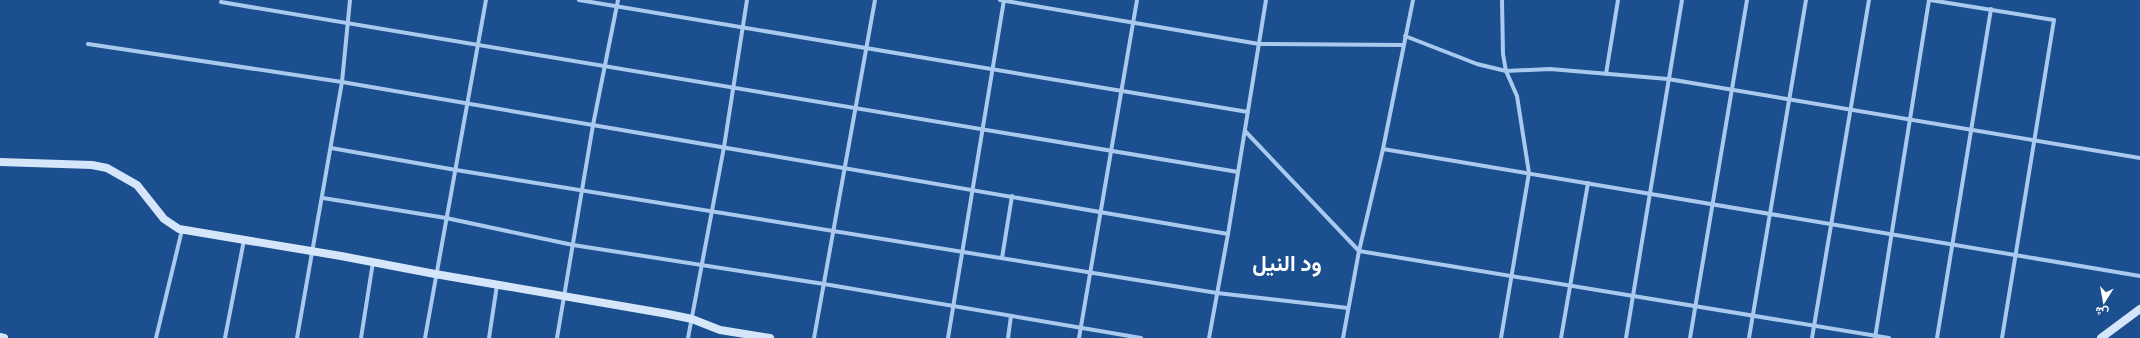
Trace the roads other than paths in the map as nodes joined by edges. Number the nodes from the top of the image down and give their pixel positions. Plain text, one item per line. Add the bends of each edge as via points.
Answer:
1 (350, 0) edge
2 (486, 0) edge
3 (580, 0) edge
4 (618, 0) edge
5 (747, 0) edge
6 (875, 0) edge
7 (1002, 0) edge
8 (1137, 0) edge
9 (1266, 0) edge
10 (1413, 0) edge
11 (1502, 0) edge
12 (1618, 0) edge
13 (1682, 0) edge
14 (1747, 0) edge
15 (1806, 0) edge
16 (1870, 0) edge
17 (1930, 0) edge
18 (221, 2) dead end
19 (617, 6) junction
20 (1991, 9) junction
21 (1133, 22) junction
22 (348, 23) junction
23 (743, 27) junction
24 (1405, 36) junction
25 (88, 44) dead end
26 (1259, 44) junction
27 (1403, 45) junction
28 (479, 46) junction
29 (865, 48) junction
30 (605, 66) junction
31 (992, 69) junction
32 (1506, 71) junction
33 (1606, 74) junction
34 (1668, 79) junction
35 (342, 82) junction
36 (733, 88) junction
37 (1732, 90) junction
38 (1122, 91) junction
39 (1790, 100) junction
40 (469, 104) junction
41 (855, 108) junction
42 (1851, 110) junction
43 (1248, 112) junction
44 (1910, 120) junction
45 (593, 125) junction
46 (983, 129) junction
47 (1971, 130) junction
48 (1245, 131) junction
49 (2034, 140) junction
50 (724, 147) junction
51 (331, 148) junction
52 (1383, 149) junction
53 (1111, 150) junction
54 (2140, 158) edge
55 (0, 162) edge
56 (844, 168) junction
57 (456, 170) junction
58 (1238, 172) junction
59 (1529, 173) junction
60 (1588, 183) junction
61 (583, 190) junction
62 (973, 190) junction
63 (1650, 194) junction
64 (1012, 196) junction
65 (323, 198) junction
66 (1713, 204) junction
67 (712, 211) junction
68 (1101, 212) junction
69 (1770, 214) junction
70 (446, 218) junction
71 (1832, 224) junction
72 (182, 230) junction
73 (833, 231) junction
74 (1228, 234) junction
75 (1892, 234) junction
76 (244, 240) junction
77 (1952, 244) junction
78 (573, 245) junction
79 (314, 251) junction
80 (1359, 251) junction
81 (963, 252) junction
82 (2016, 255) junction
83 (1002, 258) junction
84 (372, 262) junction
85 (702, 265) junction
86 (1090, 272) junction
87 (435, 274) junction
88 (1512, 276) junction
89 (2140, 276) edge
90 (824, 284) junction
91 (497, 285) junction
92 (1570, 285) junction
93 (1217, 293) junction
94 (565, 296) junction
95 (1633, 296) junction
96 (953, 306) junction
97 (1695, 306) junction
98 (1348, 308) junction
99 (2140, 309) edge
100 (1753, 315) junction
101 (1011, 316) junction
102 (692, 319) junction
103 (1814, 326) junction
104 (1081, 328) junction
105 (751, 336) edge
106 (0, 337) edge
107 (1875, 337) edge
108 (4, 338) edge
109 (156, 338) edge
110 (225, 338) edge
111 (297, 338) edge
112 (361, 338) edge
113 (425, 338) edge
114 (489, 338) edge
115 (557, 338) edge
116 (688, 338) edge
117 (770, 338) edge
118 (814, 338) edge
119 (948, 338) edge
120 (1008, 338) edge
121 (1079, 338) edge
122 (1141, 338) edge
123 (1208, 338) edge
124 (1343, 338) edge
125 (1501, 338) edge
126 (1561, 338) edge
127 (1626, 338) edge
128 (1690, 338) edge
129 (1749, 338) edge
130 (1812, 338) edge
131 (1889, 338) edge
132 (1937, 338) edge
133 (2002, 338) edge
134 (2102, 338) edge

1 - 22 street
2 - 28 street
3 - 19 street
4 - 19 street
5 - 23 street
6 - 29 street
7 - 21 street
7 - 31 street
8 - 21 street
9 - 26 street
10 - 24 street
11 - 32 street via 1503,54
12 - 33 street
13 - 34 street
14 - 37 street
15 - 39 street
16 - 42 street
17 - 20 street
17 - 44 street
18 - 22 street
19 - 23 street
19 - 30 street
20 - 47 street
20 - 49 street via 2054,20
21 - 26 street
21 - 38 street
22 - 28 street
22 - 35 street
23 - 29 street
23 - 36 street
24 - 27 street
24 - 32 street via 1476,64
25 - 35 street
26 - 27 street
26 - 43 street
27 - 52 street
28 - 30 street
28 - 40 street
29 - 31 street
29 - 41 street
30 - 36 street
30 - 45 street
31 - 38 street
31 - 46 street
32 - 33 street via 1550,69
32 - 59 street via 1517,96
33 - 34 street
34 - 37 street
34 - 63 street
35 - 40 street
35 - 51 street
36 - 41 street
36 - 50 street
37 - 39 street
37 - 66 street
38 - 43 street
38 - 53 street
39 - 42 street
39 - 69 street
40 - 45 street
40 - 57 street
41 - 46 street
41 - 56 street
42 - 44 street
42 - 71 street
43 - 48 street
44 - 47 street
44 - 75 street
45 - 50 street
45 - 61 street
46 - 53 street
46 - 62 street
47 - 49 street
47 - 77 street
48 - 58 street
48 - 80 street
49 - 54 street
49 - 82 street
50 - 56 street
50 - 67 street
51 - 57 street
51 - 65 street
52 - 59 street
52 - 80 street
53 - 58 street
53 - 68 street
55 - 72 street via 92,165 107,168 137,185 164,219
56 - 62 street
56 - 73 street
57 - 61 street
57 - 70 street
58 - 74 street
59 - 60 street
59 - 88 street
60 - 63 street
60 - 92 street
61 - 67 street
61 - 78 street
62 - 64 street
62 - 81 street
63 - 66 street
63 - 95 street
64 - 68 street
64 - 83 street
65 - 70 street
65 - 79 street
66 - 69 street
66 - 97 street
67 - 73 street
67 - 85 street
68 - 74 street
68 - 86 street
69 - 71 street
69 - 100 street
70 - 78 street
70 - 87 street
71 - 75 street
71 - 103 street
72 - 76 street
72 - 109 street
73 - 81 street
73 - 90 street
74 - 93 street
75 - 77 street
75 - 107 street
76 - 79 street
76 - 110 street
77 - 82 street
77 - 132 street
78 - 85 street
78 - 94 street
79 - 84 street
79 - 111 street
80 - 88 street
80 - 98 street
81 - 83 street
81 - 96 street
82 - 89 street
82 - 133 street
83 - 86 street
84 - 87 street
84 - 112 street
85 - 90 street
85 - 102 street
86 - 93 street
86 - 104 street
87 - 91 street
87 - 113 street
88 - 92 street
88 - 125 street
90 - 96 street
90 - 118 street
91 - 94 street
91 - 114 street
92 - 95 street
92 - 126 street
93 - 98 street
93 - 123 street
94 - 102 street
94 - 115 street
95 - 97 street
95 - 127 street
96 - 101 street
96 - 119 street
97 - 100 street
97 - 128 street
98 - 124 street
99 - 134 street
100 - 103 street
100 - 129 street
101 - 104 street
101 - 120 street
102 - 105 street via 720,330
102 - 116 street
103 - 107 street
103 - 130 street
104 - 121 street
104 - 122 street
105 - 117 street
106 - 108 street
107 - 131 street

